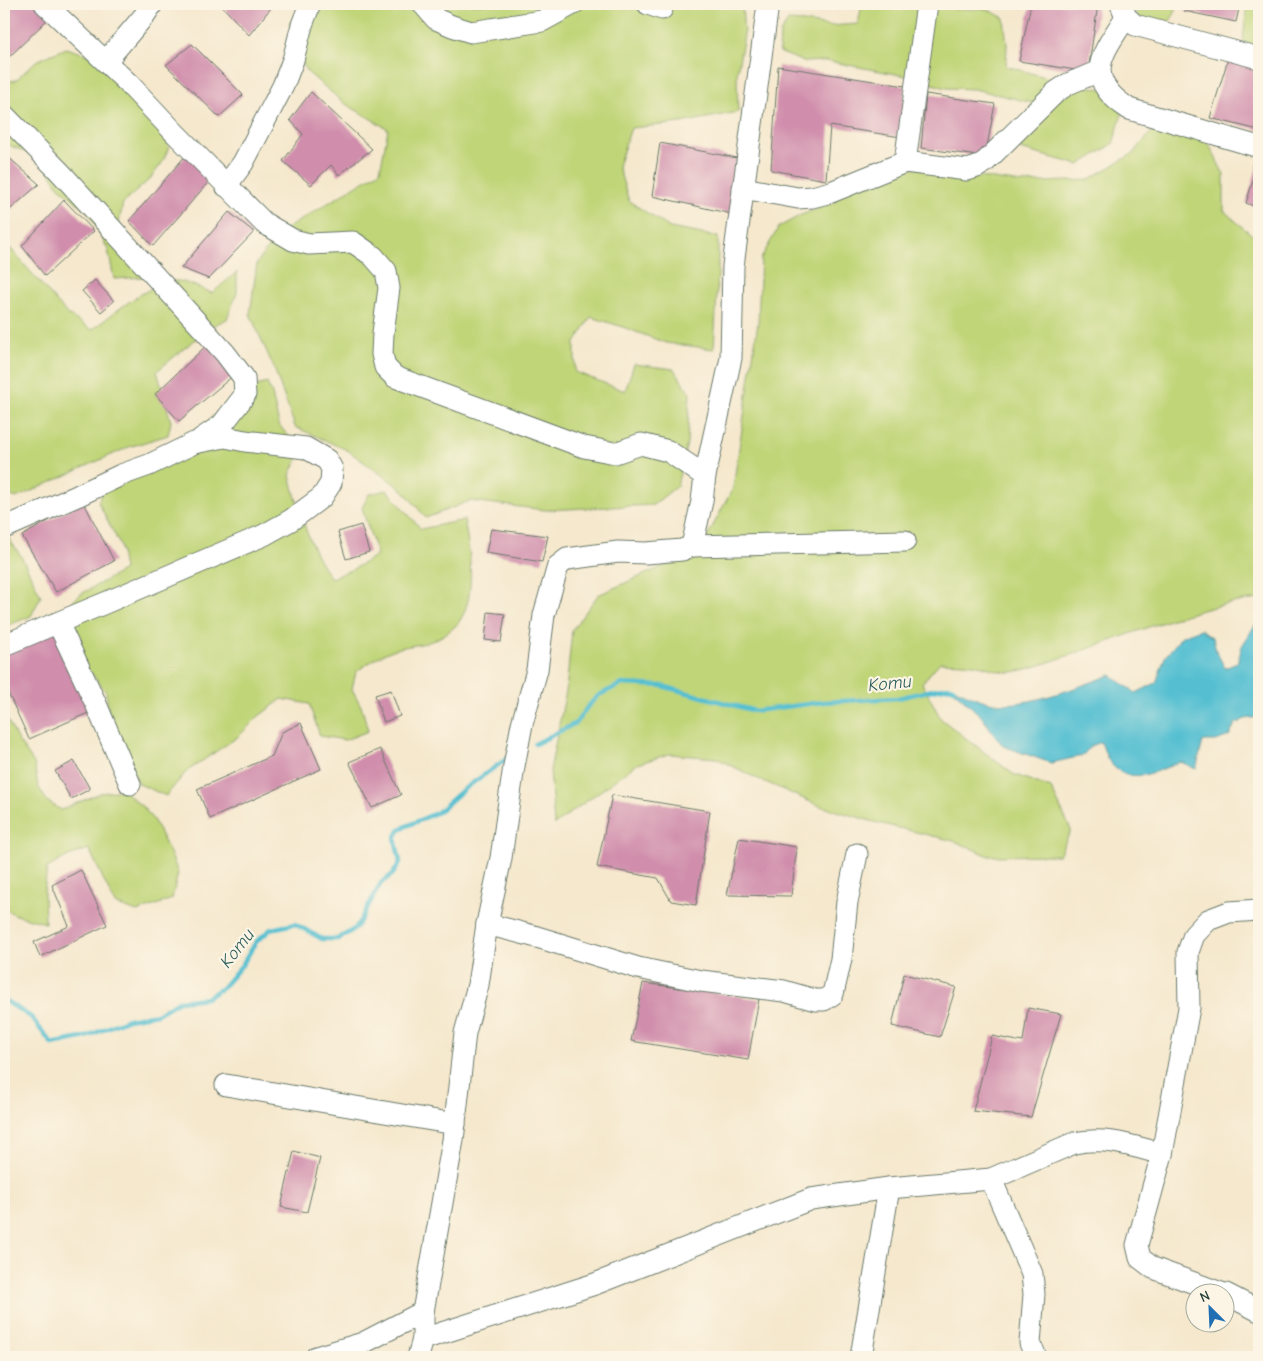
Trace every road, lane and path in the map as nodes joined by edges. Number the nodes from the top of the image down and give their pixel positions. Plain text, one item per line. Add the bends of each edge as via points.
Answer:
1 (44, 4) edge
2 (152, 4) edge
3 (310, 4) edge
4 (423, 4) edge
5 (573, 4) edge
6 (768, 4) edge
7 (927, 4) edge
8 (1123, 10) edge
9 (1259, 58) edge
10 (106, 61) junction
11 (1099, 71) junction
12 (4, 115) edge
13 (1259, 147) edge
14 (905, 162) junction
15 (226, 186) junction
16 (743, 188) junction
17 (194, 443) junction
18 (705, 476) junction
19 (4, 528) edge
20 (904, 541) dead end
21 (692, 546) junction
22 (58, 622) junction
23 (4, 645) edge
24 (130, 784) dead end
25 (857, 854) dead end
26 (1259, 910) edge
27 (487, 924) junction
28 (226, 1085) dead end
29 (455, 1124) junction
30 (1162, 1154) junction
31 (992, 1179) junction
32 (889, 1188) junction
33 (1197, 1284) edge
34 (1236, 1300) edge
35 (1033, 1310) junction
36 (1259, 1311) edge
37 (423, 1312) junction
38 (420, 1348) edge
39 (316, 1357) edge
40 (861, 1357) edge
41 (1023, 1357) edge
42 (1036, 1357) edge

1 - 10 street
2 - 10 street
3 - 15 street via 280,93 243,163
4 - 5 street via 436,18 470,32 542,21
6 - 16 street
7 - 14 street
8 - 9 street via 1136,25
8 - 11 street via 1103,53
10 - 15 street
11 - 13 street via 1104,87 1128,109
11 - 14 street via 1056,92 977,167 967,170
12 - 17 street via 60,172 244,378 245,395 222,424
14 - 16 street via 812,197 798,198
15 - 18 street via 264,223 293,240 310,244 353,242 373,256 386,271 389,288 382,354 385,367 395,377 584,447 615,453 641,444 668,451
16 - 18 street via 733,266 731,358
17 - 19 street
17 - 22 street via 225,436 306,448 328,460 332,469 331,483 322,497 264,535
18 - 21 street
20 - 21 street
21 - 27 street via 682,550 567,558 558,566 544,615 537,670 522,724 502,858
22 - 23 street
22 - 24 street
25 - 27 street via 833,994 824,1000 784,990 701,981 638,968
26 - 30 street via 1229,912 1208,920 1194,935 1188,952 1189,1008
27 - 29 street via 478,985 466,1033
28 - 29 street
29 - 37 street
30 - 31 street via 1112,1141 1088,1140
30 - 33 street via 1137,1244 1140,1258 1153,1268
31 - 32 street
31 - 35 street via 1032,1274
32 - 38 street via 811,1199 595,1284
32 - 40 street
34 - 36 street
35 - 41 street
35 - 42 street via 1030,1343
37 - 38 street
37 - 39 street via 363,1343

